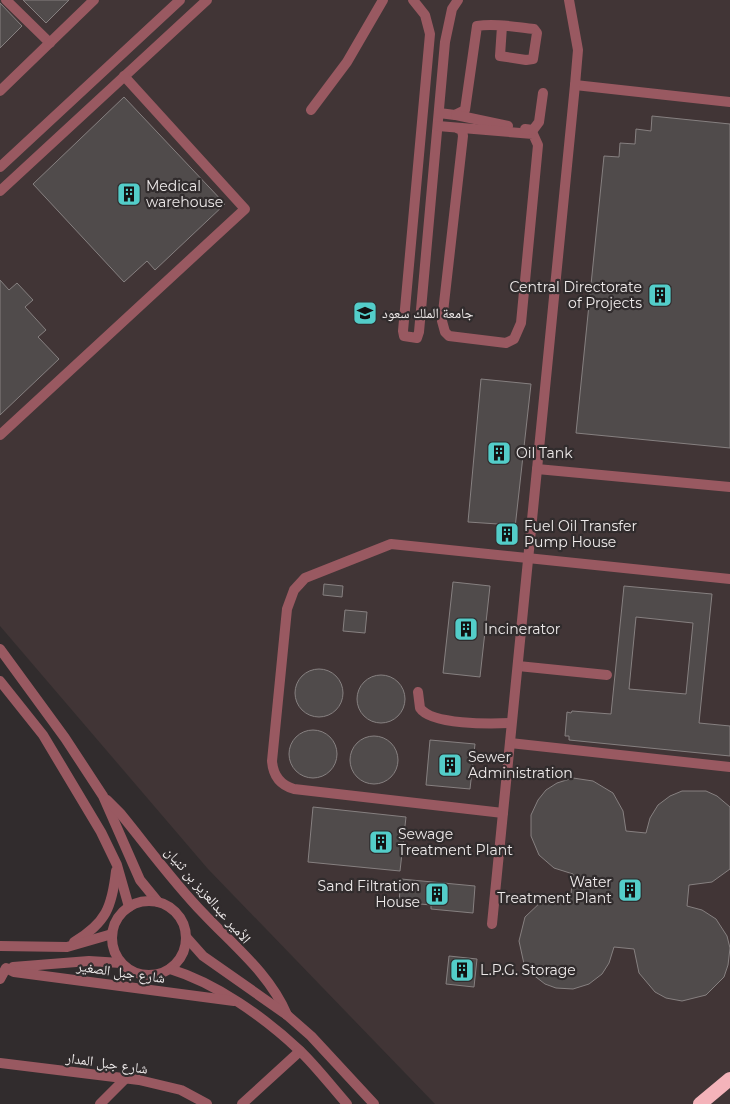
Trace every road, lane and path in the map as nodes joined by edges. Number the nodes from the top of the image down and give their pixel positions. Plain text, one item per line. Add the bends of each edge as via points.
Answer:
1 (6, 0) edge
2 (94, 0) edge
3 (180, 0) edge
4 (207, 0) edge
5 (383, 0) edge
6 (413, 0) edge
7 (458, 0) edge
8 (569, 0) edge
9 (170, 9) junction
10 (182, 22) junction
11 (502, 26) junction
12 (50, 43) junction
13 (124, 76) junction
14 (575, 85) junction
15 (0, 91) edge
16 (543, 93) dead end
17 (730, 102) edge
18 (311, 110) dead end
19 (456, 115) junction
20 (422, 117) junction
21 (438, 120) junction
22 (457, 128) junction
23 (0, 168) edge
24 (0, 191) edge
25 (0, 435) edge
26 (537, 469) junction
27 (730, 487) edge
28 (530, 558) junction
29 (730, 579) edge
30 (0, 649) edge
31 (518, 666) junction
32 (607, 675) dead end
33 (0, 681) edge
34 (418, 692) dead end
35 (511, 723) junction
36 (510, 743) junction
37 (730, 767) edge
38 (103, 796) junction
39 (503, 813) junction
40 (117, 866) junction
41 (158, 902) junction
42 (129, 907) junction
43 (492, 924) dead end
44 (112, 934) junction
45 (186, 938) junction
46 (0, 946) edge
47 (67, 947) junction
48 (121, 963) junction
49 (3, 967) edge
50 (170, 969) junction
51 (0, 979) edge
52 (234, 1001) junction
53 (287, 1015) junction
54 (300, 1051) junction
55 (0, 1063) edge
56 (126, 1078) junction
57 (730, 1078) edge
58 (100, 1104) edge
59 (207, 1104) edge
60 (242, 1104) edge
61 (347, 1104) edge
62 (374, 1104) edge
63 (700, 1104) edge

1 - 12 street
2 - 12 street
3 - 9 street
4 - 10 street
5 - 18 street via 347,62
6 - 20 street via 425,15 430,34
7 - 21 street via 452,8 445,42
8 - 14 street via 578,50
9 - 10 street
9 - 23 street
10 - 13 street
11 - 11 street via 534,29 537,33 533,59 500,56
11 - 19 street via 484,25 475,29 465,110
12 - 15 street
13 - 24 street
13 - 25 street via 245,209
14 - 17 street
14 - 26 street
16 - 19 street via 539,122 533,130
19 - 21 street
20 - 21 street
20 - 21 street via 403,331 404,336 410,338 417,338 419,332
21 - 22 street
22 - 22 street via 462,130 463,136 442,321 449,336 506,343 514,339 521,323 538,145 533,134
26 - 27 street
26 - 28 street
28 - 29 street
28 - 31 street
28 - 39 street via 387,545 306,578 294,590 287,609 272,761 276,776 282,783 294,789
30 - 38 street, الأمير عبدالعزيز بن ثنيان
31 - 32 street
31 - 35 street
33 - 40 street via 43,735 101,832
34 - 35 street via 420,708 431,718
35 - 36 street
36 - 37 street
36 - 39 street
38 - 41 street, الأمير عبدالعزيز بن ثنيان via 140,880
38 - 53 street, الأمير عبدالعزيز بن ثنيان via 201,912 267,980
39 - 43 street
40 - 42 street
40 - 47 street via 110,907 102,920 91,932
41 - 42 street via 143,902
41 - 45 street via 172,909 183,922
42 - 44 street via 118,919
44 - 47 street, شارع جبل الصغير
44 - 48 street via 114,949
45 - 50 street via 185,950
45 - 53 street, الأمير عبدالعزيز بن ثنيان via 203,956
46 - 47 street, شارع جبل الصغير
48 - 49 street, شارع جبل الصغير via 89,961
48 - 50 street via 145,976 158,975
49 - 51 street
49 - 52 street, شارع جبل الصغير via 14,972
50 - 52 street, شارع جبل الصغير via 194,976
52 - 54 street, شارع جبل الصغير
53 - 62 street, الأمير عبدالعزيز بن ثنيان
54 - 60 street
54 - 61 street
55 - 56 street, شارع جبل المدار
56 - 58 street
56 - 59 street, شارع جبل المدار via 181,1090
57 - 63 highway

